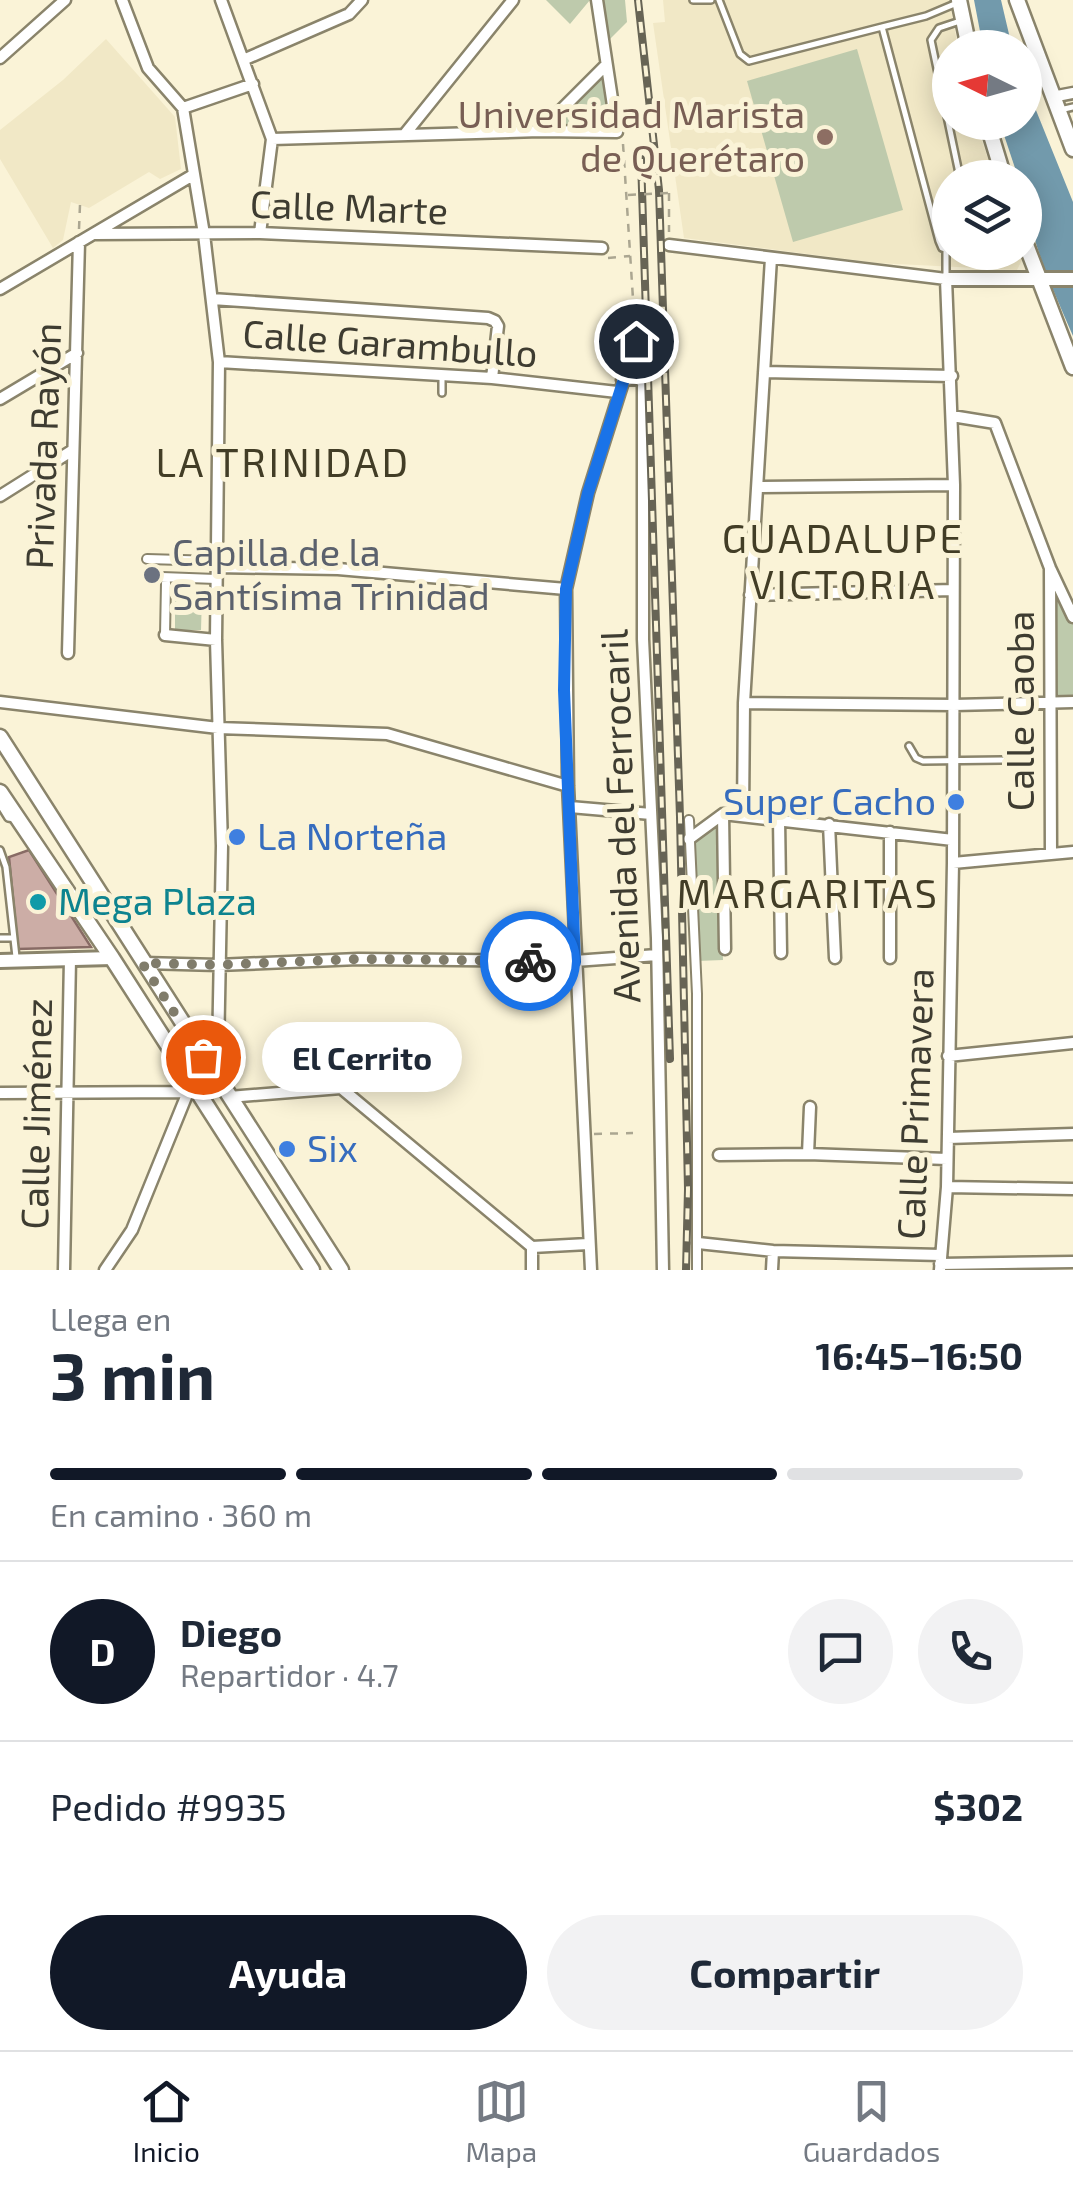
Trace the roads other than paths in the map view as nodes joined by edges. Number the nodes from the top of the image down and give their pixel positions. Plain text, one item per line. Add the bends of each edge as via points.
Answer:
1 (66, 0) edge
2 (122, 0) edge
3 (221, 0) edge
4 (362, 0) edge
5 (513, 0) edge
6 (597, 0) edge
7 (692, 0) edge
8 (711, 0) edge
9 (719, 0) edge
10 (1017, 0) edge
11 (959, 1) edge
12 (49, 6) edge
13 (963, 20) junction
14 (882, 28) junction
15 (965, 30) edge
16 (0, 58) edge
17 (244, 60) junction
18 (606, 65) junction
19 (253, 84) junction
20 (1073, 93) edge
21 (1061, 105) edge
22 (183, 108) junction
23 (1068, 125) edge
24 (540, 130) junction
25 (405, 134) junction
26 (272, 138) junction
27 (1073, 149) edge
28 (956, 160) edge
29 (194, 175) junction
30 (932, 218) edge
31 (260, 233) junction
32 (204, 234) junction
33 (86, 239) junction
34 (669, 240) road end
35 (602, 248) dead end
36 (771, 258) junction
37 (947, 270) edge
38 (1038, 270) edge
39 (1042, 278) junction
40 (1073, 278) edge
41 (946, 279) junction
42 (0, 289) edge
43 (212, 299) junction
44 (636, 341) road end
45 (77, 354) junction
46 (219, 362) junction
47 (1073, 368) edge
48 (764, 372) junction
49 (442, 376) junction
50 (952, 376) junction
51 (492, 378) junction
52 (620, 386) junction
53 (442, 392) dead end
54 (0, 399) edge
55 (952, 416) junction
56 (74, 450) junction
57 (954, 485) junction
58 (757, 487) junction
59 (0, 496) edge
60 (147, 559) dead end
61 (1050, 568) junction
62 (216, 569) junction
63 (566, 589) junction
64 (954, 590) junction
65 (750, 595) junction
66 (1073, 617) edge
67 (166, 635) joint
68 (216, 640) junction
69 (68, 652) dead end
70 (0, 702) edge
71 (744, 702) junction
72 (1073, 702) edge
73 (1053, 703) junction
74 (954, 705) junction
75 (218, 728) junction
76 (0, 737) edge
77 (909, 746) dead end
78 (1002, 760) dead end
79 (953, 762) junction
80 (568, 786) junction
81 (0, 792) edge
82 (0, 805) edge
83 (570, 807) junction
84 (651, 814) junction
85 (723, 814) junction
86 (742, 815) junction
87 (779, 819) junction
88 (18, 820) junction
89 (688, 820) dead end
90 (829, 824) junction
91 (890, 832) junction
92 (690, 839) junction
93 (953, 840) junction
94 (0, 850) edge
95 (1073, 852) edge
96 (1050, 854) junction
97 (953, 863) junction
98 (0, 938) edge
99 (13, 938) junction
100 (725, 950) dead end
101 (781, 953) dead end
102 (658, 954) junction
103 (112, 958) junction
104 (835, 958) dead end
105 (890, 958) dead end
106 (70, 959) junction
107 (17, 960) junction
108 (0, 961) edge
109 (575, 962) junction
110 (142, 963) junction
111 (218, 965) junction
112 (1073, 1042) edge
113 (218, 1053) dead end
114 (948, 1056) junction
115 (191, 1090) junction
116 (66, 1092) junction
117 (0, 1093) edge
118 (229, 1097) junction
119 (810, 1106) dead end
120 (1073, 1134) edge
121 (948, 1138) junction
122 (808, 1154) junction
123 (719, 1155) dead end
124 (947, 1159) junction
125 (947, 1186) junction
126 (1073, 1189) edge
127 (698, 1243) junction
128 (588, 1244) junction
129 (532, 1247) junction
130 (774, 1251) junction
131 (1073, 1262) edge
132 (940, 1263) edge
133 (64, 1270) edge
134 (105, 1270) edge
135 (312, 1270) edge
136 (340, 1270) edge
137 (532, 1270) edge
138 (589, 1270) edge
139 (663, 1270) edge
140 (697, 1270) edge
141 (772, 1270) edge

1 - 12 street
2 - 22 street via 148,68
3 - 17 street
4 - 17 street via 348,14
5 - 25 street
6 - 18 street
7 - 8 lane
9 - 14 lane via 748,61
10 - 21 main road
11 - 13 main road
11 - 14 lane
12 - 16 street
13 - 15 main road
13 - 28 lane via 939,28 931,40
14 - 30 lane
17 - 19 street
18 - 24 street
18 - 24 street via 616,132
19 - 22 street
19 - 26 street
20 - 21 street
21 - 23 main road
22 - 29 street
23 - 27 main road
24 - 25 street
25 - 26 street
26 - 31 street
29 - 32 street
29 - 33 street
31 - 32 street, Calle Marte
31 - 35 street, Calle Marte
32 - 33 street, Calle Marte
32 - 43 street
33 - 42 street
33 - 45 street, Privada Rayón
34 - 36 street
36 - 41 street
36 - 48 street
37 - 41 lane
38 - 39 main road
39 - 40 street
39 - 41 street
39 - 47 main road
41 - 50 street, Calle Primavera
43 - 46 street
43 - 51 street via 488,318 498,326
44 - 52 street
45 - 54 street
45 - 56 street, Privada Rayón
46 - 49 street, Calle Garambullo
46 - 62 street
48 - 50 street
48 - 58 street
49 - 51 street, Calle Garambullo
49 - 53 lane
50 - 55 street, Calle Primavera
51 - 52 street, Calle Garambullo
52 - 63 street
52 - 84 street, Avenida del Ferrocaril via 640,378 644,384 642,640
55 - 57 street, Calle Primavera
55 - 61 street via 995,424
56 - 59 street
56 - 69 street, Privada Rayón
57 - 58 street
57 - 64 street, Calle Primavera
58 - 65 street
60 - 62 street
61 - 66 street
61 - 73 street, Calle Caoba
62 - 63 street via 338,569
62 - 67 street via 164,580
62 - 68 street
63 - 80 street
64 - 65 street
64 - 74 street, Calle Primavera
65 - 71 street
67 - 68 street
68 - 75 street
70 - 75 street
71 - 74 street
71 - 86 street
72 - 73 street
73 - 74 street
73 - 96 street, Calle Caoba
74 - 79 street, Calle Primavera
75 - 80 street via 387,734
75 - 111 street
76 - 110 main road
77 - 79 lane via 923,761
78 - 79 lane
79 - 93 street, Calle Primavera
80 - 83 street
81 - 88 main road
82 - 88 lane
83 - 84 street
83 - 109 street
84 - 102 street, Avenida del Ferrocaril
85 - 86 street
85 - 92 street, Avenida del Ferrocaril
85 - 100 street
86 - 87 street
87 - 90 street
87 - 101 street
88 - 103 main road
89 - 92 street, Avenida del Ferrocaril
90 - 91 street
90 - 104 street
91 - 93 street
91 - 105 street
92 - 127 street, Avenida del Ferrocaril
93 - 97 street, Calle Primavera
94 - 99 lane
95 - 96 street
96 - 97 street
97 - 114 street, Calle Primavera
98 - 99 lane
99 - 107 lane
102 - 109 street
102 - 139 street, Avenida del Ferrocaril
103 - 106 street
103 - 115 main road
106 - 107 street
106 - 116 street, Calle Jiménez
107 - 108 street
109 - 111 street
109 - 128 street
110 - 111 street
110 - 118 main road
111 - 113 street
112 - 114 street
114 - 121 street, Calle Primavera
115 - 116 street
115 - 134 street via 132,1230
115 - 135 main road
116 - 117 street
116 - 133 street, Calle Jiménez
118 - 129 street via 341,1088
118 - 136 main road
119 - 122 street
120 - 121 street
121 - 124 street, Calle Primavera
122 - 123 street
122 - 124 street
124 - 125 street, Calle Primavera
125 - 126 street
125 - 132 street, Calle Primavera
127 - 130 street
127 - 140 street, Avenida del Ferrocaril
128 - 129 street
128 - 138 street
129 - 137 street
130 - 132 street
130 - 141 street
131 - 132 street

